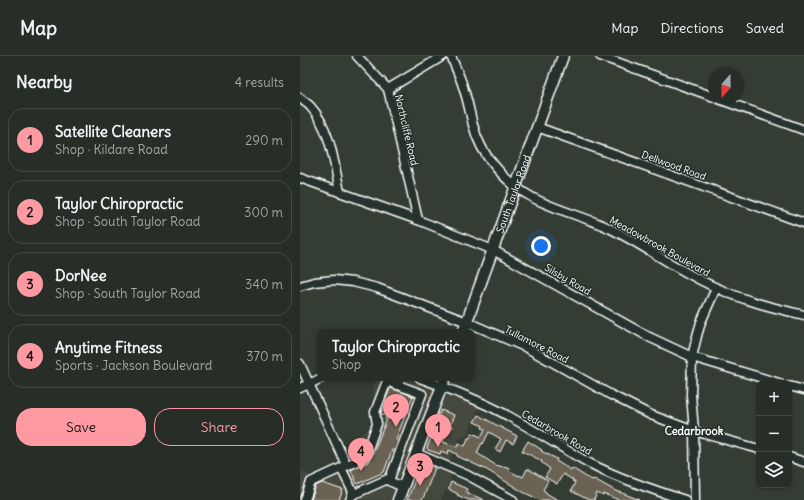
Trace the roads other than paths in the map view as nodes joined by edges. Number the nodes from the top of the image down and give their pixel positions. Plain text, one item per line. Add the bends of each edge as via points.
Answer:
1 (357, 56) edge
2 (443, 56) edge
3 (451, 56) edge
4 (563, 56) edge
5 (600, 56) edge
6 (388, 89) junction
7 (708, 95) edge
8 (300, 98) edge
9 (732, 104) edge
10 (537, 127) junction
11 (804, 130) edge
12 (300, 178) edge
13 (515, 188) junction
14 (340, 192) junction
15 (418, 220) junction
16 (804, 223) edge
17 (493, 250) junction
18 (300, 286) edge
19 (716, 288) junction
20 (804, 315) edge
21 (466, 322) junction
22 (464, 329) edge
23 (692, 357) junction
24 (300, 364) edge
25 (317, 380) edge
26 (769, 380) edge
27 (387, 381) edge
28 (390, 381) edge
29 (444, 382) edge
30 (309, 384) junction
31 (792, 387) edge
32 (300, 388) edge
33 (804, 390) edge
34 (694, 430) junction
35 (756, 448) edge
36 (416, 452) junction
37 (792, 458) edge
38 (804, 462) edge
39 (343, 465) junction
40 (389, 481) dead end
41 (403, 487) junction
42 (352, 497) edge
43 (305, 500) edge
44 (398, 500) edge
45 (513, 500) edge
46 (685, 500) edge
47 (695, 500) edge

1 - 6 street, Northcliffe Road
2 - 6 street
3 - 13 street, Meadowbrook Boulevard via 465,91 479,142 486,156
4 - 10 main road, South Taylor Road
5 - 7 street
6 - 15 street, Northcliffe Road
8 - 14 street via 310,106 326,133
9 - 11 street
10 - 13 main road, South Taylor Road
10 - 16 street, Dellwood Road
12 - 14 street, Silsby Road
13 - 17 main road, South Taylor Road
13 - 19 street, Meadowbrook Boulevard via 541,202 619,233
14 - 15 street, Silsby Road
15 - 17 street, Silsby Road
17 - 21 main road, South Taylor Road
17 - 23 street, Silsby Road via 650,337
18 - 21 street, Tullamore Road via 334,280 353,282 377,288
19 - 20 street, Meadowbrook Boulevard via 756,303
19 - 23 street via 701,322
21 - 22 main road, South Taylor Road
21 - 34 street, Tullamore Road via 527,348 651,415
23 - 26 street, Silsby Road
23 - 34 street via 691,395
24 - 30 street
25 - 30 street
27 - 39 street via 375,412 377,424 365,457
28 - 42 street via 422,394 390,478
29 - 36 main road
29 - 46 street, Cedarbrook Road via 616,476
30 - 32 street
30 - 39 street
31 - 33 street
34 - 35 street, Tullamore Road
34 - 47 street
36 - 41 main road
36 - 45 street via 488,485
37 - 38 street
39 - 42 street
39 - 43 street via 311,482
40 - 41 street
41 - 44 main road

